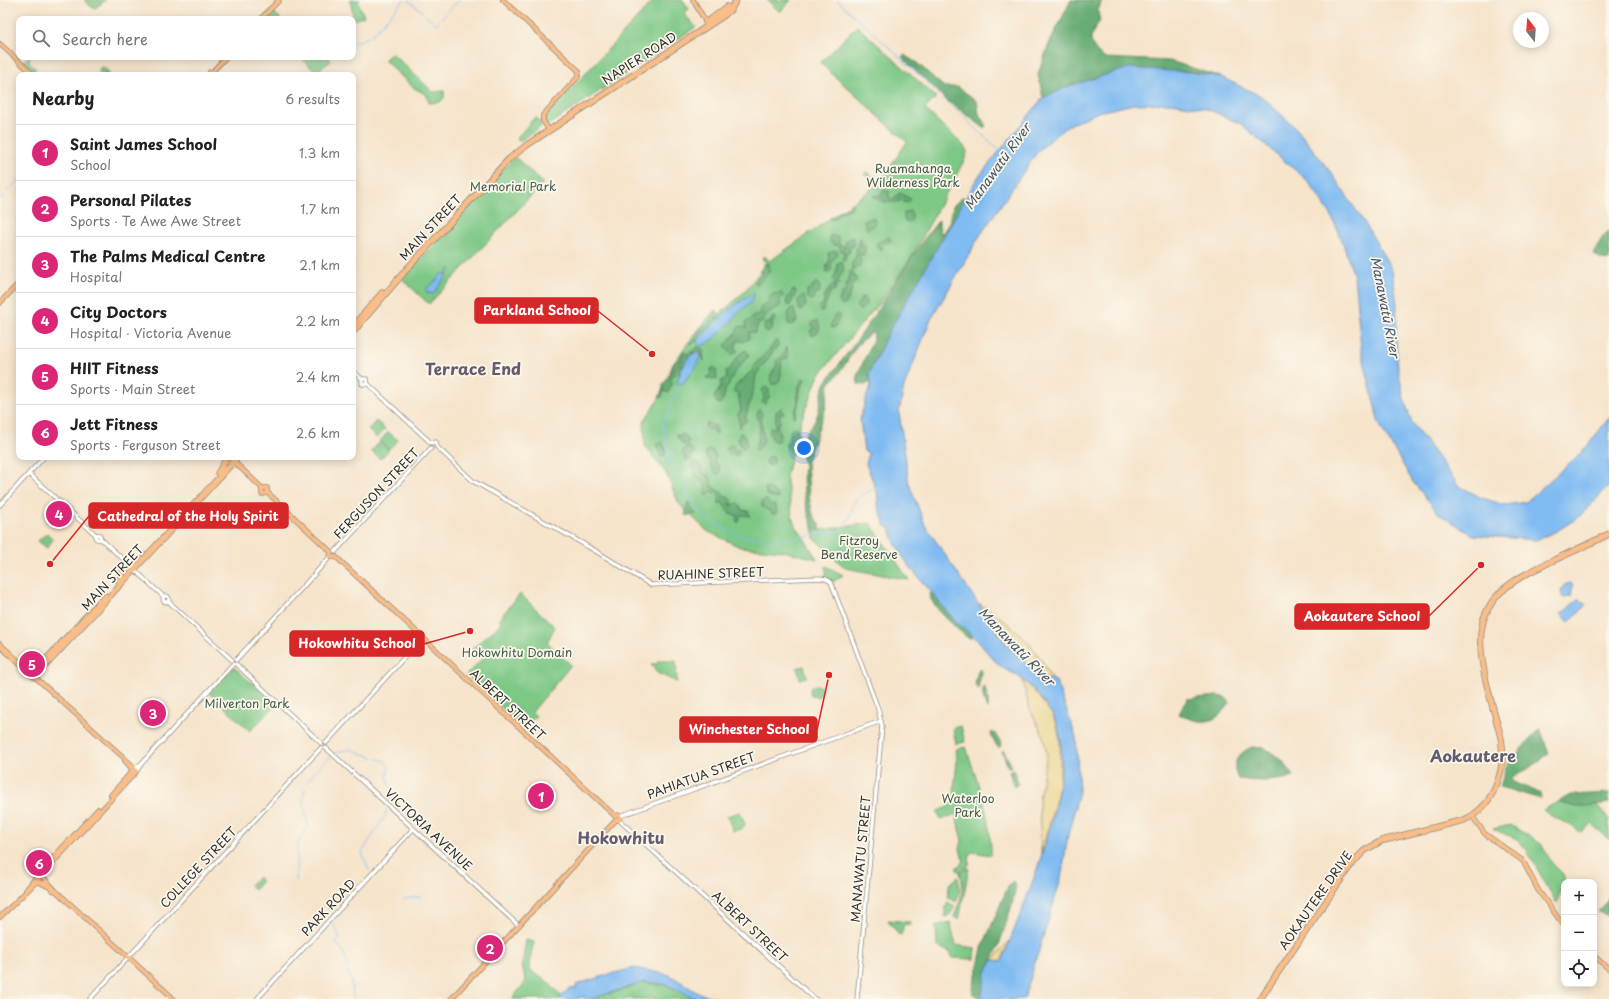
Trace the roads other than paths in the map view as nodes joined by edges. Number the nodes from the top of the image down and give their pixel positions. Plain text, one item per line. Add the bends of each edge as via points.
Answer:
1 (279, 0) edge
2 (503, 0) edge
3 (694, 0) edge
4 (732, 0) edge
5 (736, 0) edge
6 (264, 16) edge
7 (708, 24) junction
8 (0, 45) edge
9 (16, 59) edge
10 (17, 60) edge
11 (223, 60) edge
12 (27, 72) edge
13 (31, 72) edge
14 (213, 72) edge
15 (548, 129) junction
16 (16, 285) edge
17 (0, 303) edge
18 (356, 322) edge
19 (356, 328) edge
20 (356, 374) edge
21 (431, 443) junction
22 (436, 447) junction
23 (431, 448) junction
24 (41, 460) edge
25 (228, 460) edge
26 (229, 460) edge
27 (233, 460) edge
28 (28, 474) junction
29 (0, 504) edge
30 (1609, 534) edge
31 (333, 555) junction
32 (126, 563) junction
33 (132, 568) junction
34 (118, 581) junction
35 (422, 638) junction
36 (0, 645) edge
37 (234, 662) junction
38 (33, 676) junction
39 (881, 722) junction
40 (321, 743) junction
41 (326, 745) junction
42 (322, 748) junction
43 (135, 770) junction
44 (1472, 816) junction
45 (618, 818) junction
46 (413, 829) junction
47 (48, 868) junction
48 (39, 875) junction
49 (48, 881) junction
50 (34, 883) junction
51 (50, 887) junction
52 (26, 890) junction
53 (56, 891) junction
54 (0, 918) edge
55 (1561, 922) edge
56 (518, 925) junction
57 (128, 958) junction
58 (1597, 959) edge
59 (1609, 969) edge
60 (90, 999) edge
61 (174, 999) edge
62 (257, 999) edge
63 (450, 999) edge
64 (815, 999) edge
65 (857, 999) edge
66 (1260, 999) edge

1 - 6 main road
2 - 15 main road via 578,69 579,73 543,115
3 - 7 main road
4 - 7 highway, NAPIER ROAD via 726,9
5 - 7 highway, NAPIER ROAD via 728,12
7 - 15 highway, NAPIER ROAD
8 - 9 main road
8 - 12 main road
10 - 13 main road
11 - 14 main road
15 - 18 highway, MAIN STREET via 518,147 498,165 395,276
15 - 19 highway, MAIN STREET via 502,166 405,270
16 - 17 main road
20 - 21 street via 362,379 367,379 368,384
21 - 22 street via 436,442
21 - 23 street
22 - 23 street
22 - 39 street, RUAHINE STREET via 473,481 579,541 651,586 819,578 829,580
23 - 31 street, FERGUSON STREET
24 - 28 street
25 - 33 highway, MAIN STREET
26 - 33 highway, MAIN STREET
27 - 31 main road, ALBERT STREET via 262,488 267,488 268,493
28 - 29 street
28 - 32 street
30 - 44 highway via 1514,580 1496,596 1487,612 1482,627 1481,650 1501,738 1503,759 1499,777 1488,800 1483,808
31 - 35 main road, ALBERT STREET
31 - 37 street, FERGUSON STREET
32 - 33 street
32 - 34 highway
33 - 34 highway, MAIN STREET
33 - 37 street via 163,596 168,596 168,601
33 - 38 highway, MAIN STREET
34 - 38 highway, MAIN STREET
35 - 41 street
35 - 45 main road, ALBERT STREET
36 - 38 highway
37 - 40 street
37 - 43 street, FERGUSON STREET
38 - 43 main road
39 - 45 street, PAHIATUA STREET
39 - 65 street, MANAWATU STREET
40 - 41 street
40 - 42 street
41 - 42 street
41 - 46 street, VICTORIA AVENUE
42 - 57 street, COLLEGE STREET
43 - 47 main road, FERGUSON STREET
43 - 48 main road, FERGUSON STREET
44 - 55 main road via 1485,834 1522,861 1538,890
44 - 66 highway, AOKAUTERE DRIVE via 1452,824 1387,839 1364,851 1350,866
45 - 56 main road
45 - 64 street, ALBERT STREET
46 - 56 street, VICTORIA AVENUE
46 - 62 street, PARK ROAD
47 - 48 main road, FERGUSON STREET
47 - 49 main road
48 - 49 main road
48 - 50 main road, FERGUSON STREET
48 - 51 main road
48 - 52 main road, FERGUSON STREET
49 - 53 main road
50 - 51 main road via 40,882
50 - 52 main road, FERGUSON STREET
51 - 53 main road
52 - 54 main road, FERGUSON STREET
53 - 57 main road
56 - 63 main road
57 - 60 street, COLLEGE STREET
57 - 61 main road
58 - 59 main road

